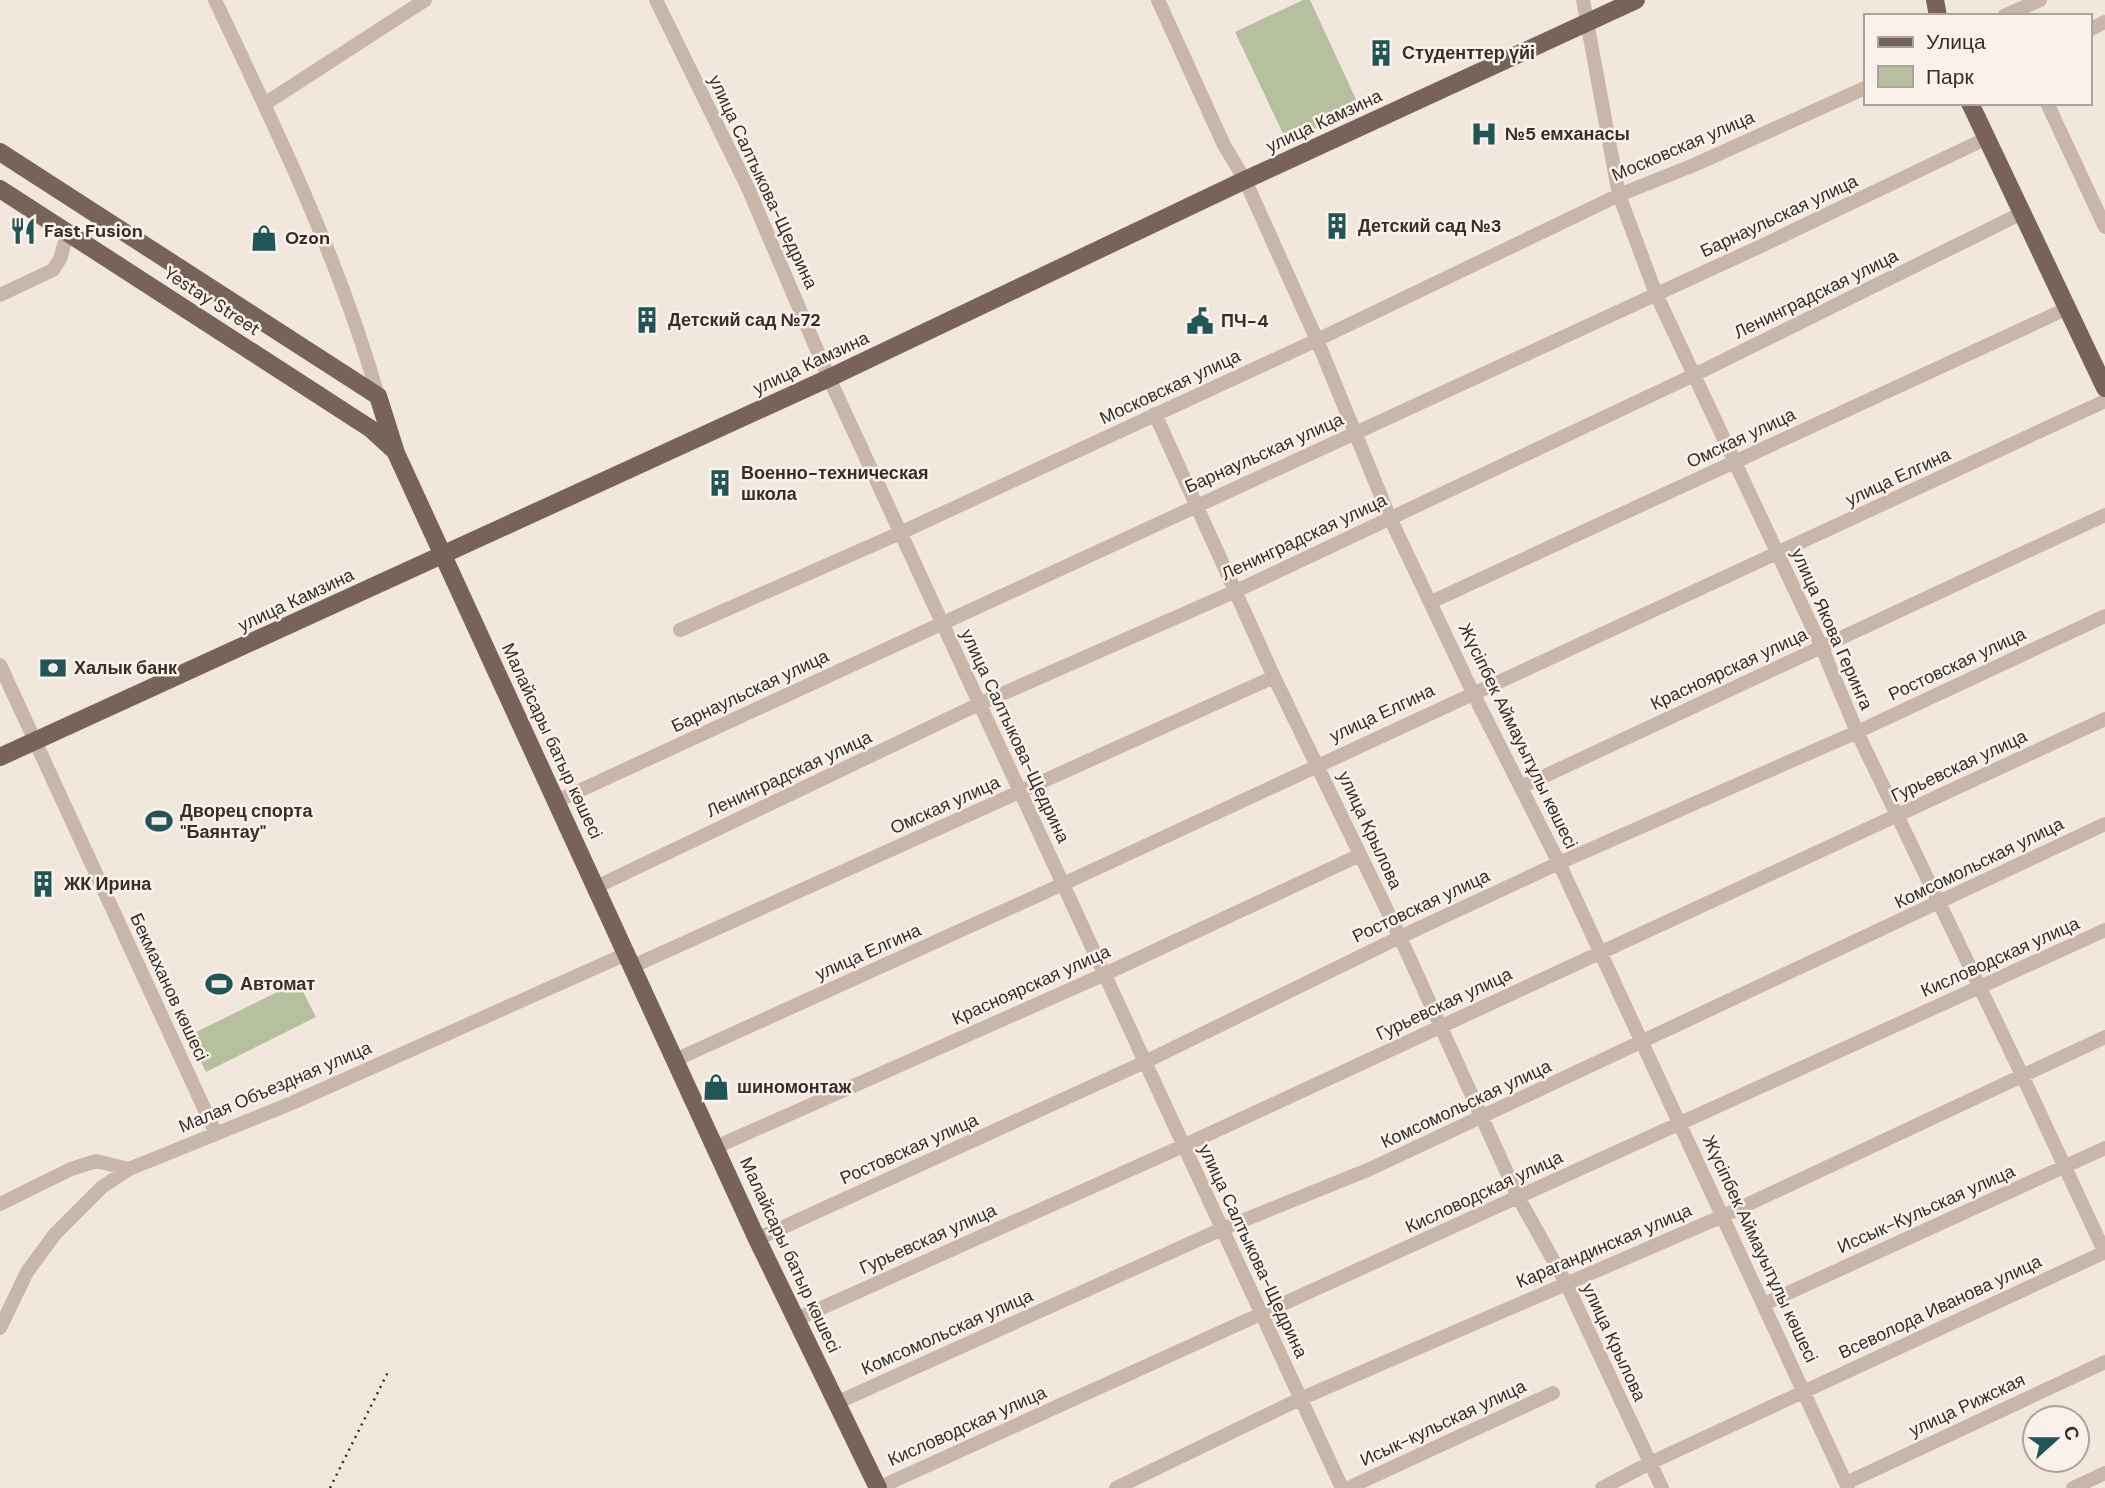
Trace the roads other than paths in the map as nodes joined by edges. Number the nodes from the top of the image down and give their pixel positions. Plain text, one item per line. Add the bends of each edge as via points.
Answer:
1 (215, 0) edge
2 (425, 0) edge
3 (656, 0) edge
4 (1157, 0) edge
5 (1583, 0) edge
6 (1636, 0) edge
7 (2040, 0) edge
8 (2008, 14) edge
9 (1589, 23) junction
10 (1864, 88) edge
11 (266, 103) junction
12 (1971, 105) edge
13 (2048, 105) edge
14 (1987, 138) junction
15 (0, 152) edge
16 (1245, 180) junction
17 (0, 189) edge
18 (1619, 195) junction
19 (2024, 212) junction
20 (2105, 227) edge
21 (68, 232) junction
22 (1656, 294) junction
23 (0, 295) edge
24 (2068, 308) junction
25 (1317, 340) junction
26 (1694, 375) junction
27 (829, 378) junction
28 (2105, 388) edge
29 (377, 396) junction
30 (2105, 401) edge
31 (1155, 414) junction
32 (1354, 434) junction
33 (396, 453) junction
34 (1735, 462) junction
35 (1196, 505) junction
36 (2105, 515) edge
37 (1390, 518) junction
38 (900, 533) junction
39 (1778, 554) junction
40 (444, 555) junction
41 (1236, 591) junction
42 (1430, 602) junction
43 (2105, 616) edge
44 (942, 623) junction
45 (680, 630) dead end
46 (1822, 648) junction
47 (0, 665) edge
48 (1274, 677) junction
49 (1473, 693) junction
50 (979, 704) junction
51 (2105, 719) edge
52 (1857, 732) junction
53 (34, 741) junction
54 (0, 757) edge
55 (1318, 764) junction
56 (1521, 787) junction
57 (1020, 792) junction
58 (557, 801) junction
59 (1897, 816) junction
60 (2105, 824) edge
61 (1360, 855) junction
62 (1559, 863) junction
63 (1063, 884) junction
64 (596, 887) junction
65 (1939, 903) junction
66 (2105, 930) edge
67 (1400, 937) junction
68 (1601, 952) junction
69 (629, 960) junction
70 (1105, 974) junction
71 (1980, 987) junction
72 (1441, 1026) junction
73 (2105, 1037) edge
74 (1643, 1042) junction
75 (675, 1060) junction
76 (1145, 1062) junction
77 (2022, 1075) junction
78 (1480, 1118) junction
79 (1681, 1123) junction
80 (216, 1134) junction
81 (1183, 1146) junction
82 (716, 1147) junction
83 (2105, 1148) edge
84 (2065, 1167) junction
85 (129, 1169) junction
86 (1518, 1197) junction
87 (0, 1204) edge
88 (1723, 1216) junction
89 (1222, 1229) junction
90 (758, 1239) junction
91 (2105, 1252) edge
92 (1566, 1283) junction
93 (1764, 1304) junction
94 (1263, 1314) junction
95 (797, 1319) junction
96 (0, 1328) edge
97 (2105, 1362) edge
98 (1804, 1391) junction
99 (1553, 1393) dead end
100 (1300, 1399) junction
101 (836, 1403) junction
102 (1650, 1463) junction
103 (2105, 1473) edge
104 (1847, 1486) edge
105 (878, 1488) edge
106 (1116, 1488) edge
107 (1342, 1488) edge
108 (1349, 1488) edge
109 (1602, 1488) edge
110 (1661, 1488) edge
111 (2073, 1488) edge

1 - 11 street, Малайсары батыр көшесі
2 - 11 street
3 - 27 street, улица Салтыкова-Щедрина via 748,188
4 - 16 street, Жүсіпбек Аймауытұлы көшесі
5 - 9 street, улица Якова Геринга
6 - 9 main road, улица Камзина
7 - 8 street
9 - 16 main road, улица Камзина
9 - 18 street, улица Якова Геринга
10 - 18 street, Московская улица
11 - 29 street, Малайсары батыр көшесі via 327,246
12 - 14 main road
13 - 20 street
14 - 19 main road
14 - 22 street, Барнаульская улица
15 - 29 main road, Yestay Street
16 - 25 street, Жүсіпбек Аймауытұлы көшесі
16 - 27 main road, улица Камзина
17 - 21 main road, Yestay Street
18 - 22 street, улица Якова Геринга
18 - 25 street, Московская улица
19 - 24 main road
19 - 26 street, Ленинградская улица
21 - 23 street via 53,270
21 - 33 main road, Yestay Street via 370,429
22 - 26 street, улица Якова Геринга
22 - 32 street, Барнаульская улица
24 - 28 main road
24 - 34 street, Омская улица
25 - 31 street, Московская улица
25 - 32 street, Жүсіпбек Аймауытұлы көшесі
26 - 34 street, улица Якова Геринга
26 - 37 street, Ленинградская улица
27 - 38 street, улица Салтыкова-Щедрина
27 - 40 main road, улица Камзина
29 - 33 main road, Малайсары батыр көшесі
30 - 39 street, улица Елгина
31 - 35 street, улица Крылова
31 - 38 street, Московская улица
32 - 35 street, Барнаульская улица
32 - 37 street, Жүсіпбек Аймауытұлы көшесі
33 - 40 main road, Малайсары батыр көшесі
34 - 39 street, улица Якова Геринга
34 - 42 street, Омская улица
35 - 41 street, улица Крылова
35 - 44 street, Барнаульская улица
36 - 46 street, Красноярская улица
37 - 41 street, Ленинградская улица
37 - 42 street, Жүсіпбек Аймауытұлы көшесі
38 - 44 street, улица Салтыкова-Щедрина
38 - 45 street, Московская улица
39 - 46 street, улица Якова Геринга
39 - 49 street, улица Елгина
40 - 53 main road, улица Камзина
40 - 58 main road, Малайсары батыр көшесі
41 - 48 street, улица Крылова
41 - 50 street, Ленинградская улица
42 - 49 street, Жүсіпбек Аймауытұлы көшесі
43 - 52 street, Ростовская улица
44 - 50 street, улица Салтыкова-Щедрина
44 - 58 street, Барнаульская улица
46 - 52 street, улица Якова Геринга
46 - 56 street, Красноярская улица
47 - 53 street, Бекмаханов көшесі
48 - 55 street, улица Крылова
48 - 57 street, Омская улица
49 - 55 street, улица Елгина
49 - 56 street, Жүсіпбек Аймауытұлы көшесі
50 - 57 street, улица Салтыкова-Щедрина
50 - 64 street, Ленинградская улица
51 - 59 street, Гурьевская улица
52 - 59 street, улица Якова Геринга
52 - 62 street, Ростовская улица
53 - 54 main road, улица Камзина
53 - 80 street, Бекмаханов көшесі
55 - 61 street, улица Крылова
55 - 63 street, улица Елгина
56 - 62 street, Жүсіпбек Аймауытұлы көшесі
57 - 63 street, улица Салтыкова-Щедрина
57 - 69 street, Омская улица
58 - 64 main road, Малайсары батыр көшесі
59 - 65 street, улица Якова Геринга
59 - 68 street, Гурьевская улица
60 - 65 street, Комсомольская улица
61 - 67 street, улица Крылова
61 - 70 street, Красноярская улица
62 - 67 street, Ростовская улица
62 - 68 street, Жүсіпбек Аймауытұлы көшесі
63 - 70 street, улица Салтыкова-Щедрина
63 - 75 street, улица Елгина
64 - 69 main road, Малайсары батыр көшесі
65 - 71 street, улица Якова Геринга
65 - 74 street, Комсомольская улица
66 - 71 street, Кисловодская улица
67 - 72 street, улица Крылова
67 - 76 street, Ростовская улица
68 - 72 street, Гурьевская улица
68 - 74 street, Жүсіпбек Аймауытұлы көшесі
69 - 75 main road, Малайсары батыр көшесі
69 - 80 street, Малая Объездная улица
70 - 76 street, улица Салтыкова-Щедрина
70 - 82 street, Красноярская улица
71 - 77 street, улица Якова Геринга
71 - 79 street, Кисловодская улица
72 - 78 street, улица Крылова
72 - 81 street, Гурьевская улица
73 - 77 street, Карагандинская улица
74 - 78 street, Комсомольская улица
74 - 79 street, Жүсіпбек Аймауытұлы көшесі
75 - 82 main road, Малайсары батыр көшесі
76 - 81 street, улица Салтыкова-Щедрина
76 - 90 street, Ростовская улица
77 - 84 street, улица Якова Геринга
77 - 88 street, Карагандинская улица
78 - 86 street, улица Крылова
78 - 89 street, Комсомольская улица via 1370,1170
79 - 86 street, Кисловодская улица
79 - 88 street, Жүсіпбек Аймауытұлы көшесі
80 - 85 street, Малая Объездная улица
81 - 89 street, улица Салтыкова-Щедрина
81 - 95 street, Гурьевская улица
82 - 90 main road, Малайсары батыр көшесі
83 - 84 street, Иссык-Кульская улица
84 - 91 street, улица Якова Геринга
84 - 93 street, Иссык-Кульская улица
85 - 87 street via 96,1161
85 - 96 street, Малая Объездная улица via 102,1187 55,1234 27,1272
86 - 92 street, улица Крылова
86 - 94 street, Кисловодская улица
88 - 92 street, Карагандинская улица
88 - 93 street, Жүсіпбек Аймауытұлы көшесі
89 - 94 street, улица Салтыкова-Щедрина
89 - 101 street, Комсомольская улица
90 - 95 main road, Малайсары батыр көшесі
91 - 98 street, Всеволода Иванова улица
92 - 100 street, Карагандинская улица
92 - 102 street, улица Крылова
93 - 98 street, Жүсіпбек Аймауытұлы көшесі
94 - 100 street, улица Салтыкова-Щедрина
94 - 105 street, Кисловодская улица
95 - 101 main road, Малайсары батыр көшесі
97 - 104 street, улица Рижская
98 - 102 street, Всеволода Иванова улица
98 - 104 street, Жүсіпбек Аймауытұлы көшесі
99 - 108 street, Исык-кульская улица
100 - 106 street, Карагандинская улица
100 - 107 street, улица Салтыкова-Щедрина
101 - 105 main road, Малайсары батыр көшесі
102 - 109 street, Всеволода Иванова улица
102 - 110 street, улица Крылова
103 - 111 street

